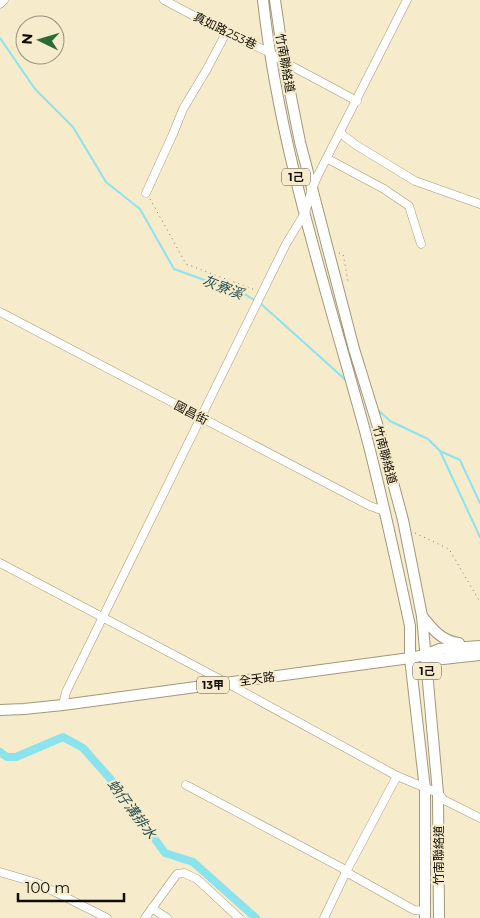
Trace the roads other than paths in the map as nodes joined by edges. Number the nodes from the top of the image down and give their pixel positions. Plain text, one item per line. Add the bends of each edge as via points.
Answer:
1 (4, 0) edge
2 (164, 0) edge
3 (263, 0) edge
4 (276, 0) edge
5 (407, 0) edge
6 (0, 4) edge
7 (226, 32) junction
8 (269, 52) junction
9 (284, 62) junction
10 (357, 101) junction
11 (340, 133) junction
12 (328, 159) junction
13 (312, 189) junction
14 (146, 193) road end
15 (480, 204) edge
16 (305, 213) junction
17 (421, 244) dead end
18 (0, 312) edge
19 (201, 418) junction
20 (384, 510) junction
21 (0, 563) edge
22 (422, 616) junction
23 (103, 617) junction
24 (480, 645) edge
25 (425, 655) junction
26 (480, 655) edge
27 (410, 658) junction
28 (227, 683) junction
29 (62, 705) junction
30 (0, 710) edge
31 (397, 776) junction
32 (186, 785) dead end
33 (425, 789) junction
34 (438, 793) junction
35 (480, 818) edge
36 (0, 872) edge
37 (346, 872) junction
38 (152, 908) junction
39 (425, 915) edge
40 (107, 918) edge
41 (145, 918) edge
42 (167, 918) edge
43 (239, 918) edge
44 (324, 918) edge
45 (439, 918) edge

1 - 6 street
2 - 7 street, 真如路253巷
3 - 8 main road, 竹南聯絡道 / 1己
4 - 9 main road, 竹南聯絡道 / 1己
5 - 10 street
7 - 8 street, 真如路253巷
7 - 14 street via 183,108
8 - 9 street, 真如路253巷
8 - 16 main road, 竹南聯絡道 / 1己
9 - 10 street, 真如路253巷
9 - 13 main road, 竹南聯絡道 / 1己
10 - 11 street
11 - 12 street
11 - 15 street via 415,181
12 - 13 street
12 - 17 street via 409,206
13 - 16 street
13 - 22 main road, 竹南聯絡道 / 1己 via 405,530
16 - 19 street via 286,244
16 - 20 main road, 竹南聯絡道 / 1己
18 - 19 street, 國昌街
19 - 20 street, 國昌街 via 370,506
19 - 23 street
20 - 27 main road, 竹南聯絡道 / 1己 via 410,626
21 - 23 street
22 - 24 main road via 434,632 448,642
22 - 25 main road, 竹南聯絡道 / 1己
23 - 28 street
23 - 29 street
24 - 25 main road, 13甲 via 440,648
25 - 26 main road, 13甲 via 443,658
25 - 27 main road, 全天路 / 13甲
25 - 34 main road, 竹南聯絡道 / 1己
27 - 28 main road, 全天路 / 13甲
27 - 33 main road, 竹南聯絡道 / 1己
28 - 29 main road, 全天路 / 13甲
28 - 31 street
29 - 30 main road, 全天路 / 13甲
31 - 33 street
31 - 37 street
32 - 37 street
33 - 34 street
33 - 39 main road, 竹南聯絡道 / 1己
34 - 35 street via 444,800
34 - 45 main road, 竹南聯絡道 / 1己
36 - 40 street via 36,883
37 - 39 street
37 - 44 street
38 - 41 street
38 - 42 street
38 - 43 street via 178,874 184,872 197,879

